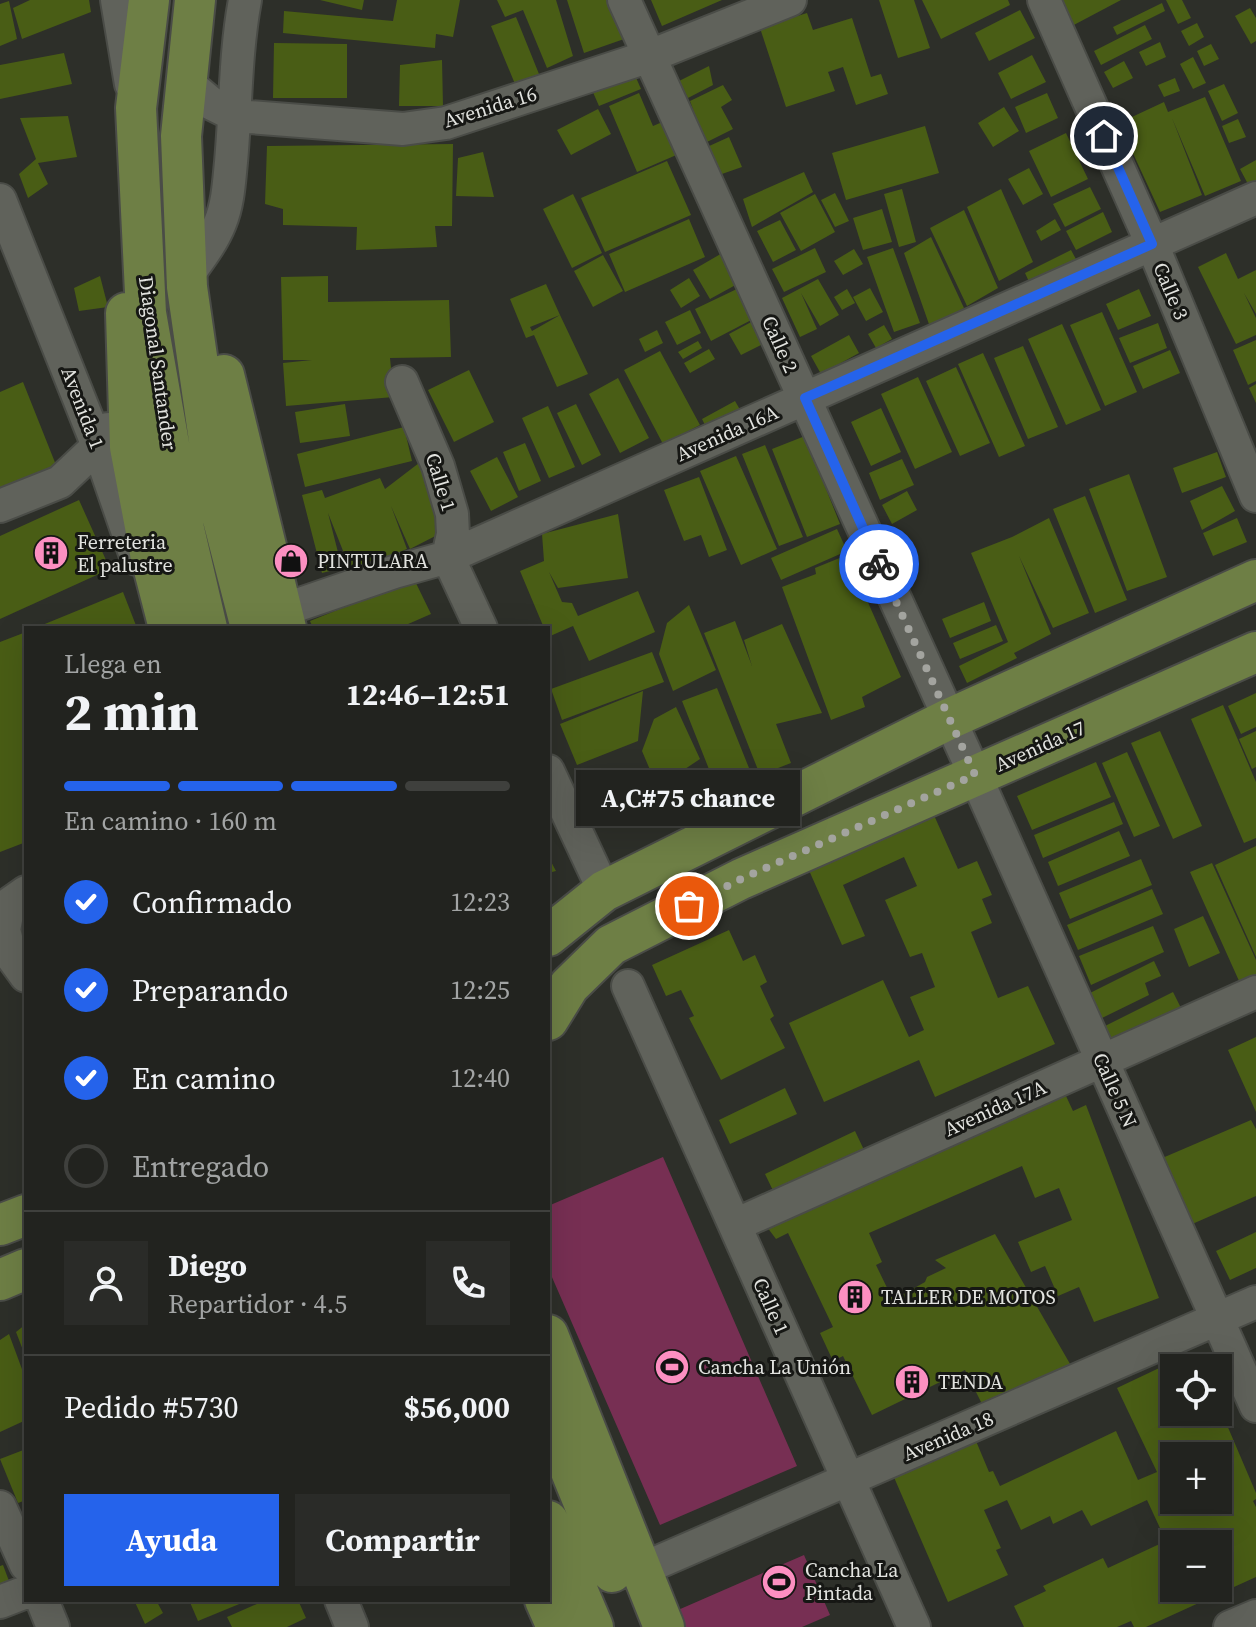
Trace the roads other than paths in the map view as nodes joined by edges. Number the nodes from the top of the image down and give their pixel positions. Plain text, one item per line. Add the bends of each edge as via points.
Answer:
1 (117, 0) edge
2 (149, 0) edge
3 (195, 0) edge
4 (245, 0) edge
5 (624, 0) edge
6 (790, 0) edge
7 (1044, 0) edge
8 (650, 56) junction
9 (186, 82) junction
10 (136, 108) junction
11 (236, 116) junction
12 (141, 198) junction
13 (1256, 198) edge
14 (0, 200) edge
15 (1152, 244) junction
16 (187, 281) junction
17 (402, 382) dead end
18 (128, 395) junction
19 (805, 398) junction
20 (98, 446) junction
21 (1256, 496) edge
22 (0, 506) edge
23 (448, 557) junction
24 (1256, 580) edge
25 (168, 621) edge
26 (272, 622) edge
27 (207, 626) edge
28 (480, 626) edge
29 (1256, 652) edge
30 (949, 719) junction
31 (550, 775) edge
32 (975, 775) junction
33 (604, 891) junction
34 (24, 893) edge
35 (550, 934) edge
36 (24, 973) edge
37 (628, 986) dead end
38 (1256, 992) edge
39 (550, 1017) edge
40 (1102, 1061) junction
41 (24, 1216) edge
42 (0, 1225) edge
43 (735, 1225) junction
44 (24, 1270) edge
45 (0, 1280) edge
46 (1256, 1302) edge
47 (1217, 1319) junction
48 (550, 1340) edge
49 (1256, 1406) edge
50 (550, 1420) edge
51 (848, 1479) junction
52 (0, 1507) edge
53 (550, 1526) edge
54 (24, 1561) edge
55 (640, 1570) junction
56 (24, 1593) edge
57 (0, 1602) edge
58 (43, 1602) edge
59 (342, 1602) edge
60 (546, 1602) edge
61 (1256, 1616) edge
62 (53, 1627) edge
63 (352, 1627) edge
64 (557, 1627) edge
65 (593, 1627) edge
66 (636, 1627) edge
67 (664, 1627) edge
68 (914, 1627) edge
69 (1230, 1627) edge

1 - 10 street
2 - 10 main road, Diagonal Santander
3 - 9 main road, Diagonal Santander
4 - 11 street, Diagonal Santander via 237,44
5 - 8 street, Calle 2
6 - 8 street, Avenida 16
7 - 15 street, Calle 3
8 - 11 street, Avenida 16 via 446,123 403,129
8 - 19 street, Calle 2
9 - 11 street, Avenida 16
9 - 16 main road, Diagonal Santander via 181,136
10 - 12 main road, Diagonal Santander
11 - 16 street, Diagonal Santander via 221,221
12 - 18 main road via 126,313
12 - 27 main road, Diagonal Santander via 146,313
13 - 15 street, Avenida 16A
14 - 20 street, Avenida 1
15 - 19 street, Avenida 16A
15 - 21 street, Calle 3
16 - 26 main road via 215,333
17 - 23 street, Calle 1 via 452,514
18 - 20 street
18 - 25 main road via 130,447
19 - 23 street, Avenida 16A
19 - 30 street, Calle 2
20 - 22 street via 60,482
20 - 25 street, Avenida 1 via 143,575
23 - 26 street, Avenida 16A via 394,572
23 - 28 street
24 - 30 main road
29 - 32 main road, Avenida 17
30 - 32 street, Calle 2
30 - 33 main road
31 - 33 street
32 - 39 main road, Avenida 17 via 741,879 611,945 569,986
32 - 40 street, Calle 5 N
33 - 35 main road
34 - 36 street via 9,904 4,930 10,954
37 - 43 street, Calle 1
38 - 40 street, Avenida 17A
40 - 43 street, Avenida 17A
40 - 47 street, Calle 5 N
41 - 42 main road
43 - 51 street, Calle 1
44 - 45 main road
46 - 47 street, Avenida 18
47 - 49 street, Calle 5 N
47 - 51 street, Avenida 18
48 - 55 main road
50 - 66 main road
51 - 55 street, Avenida 18
51 - 68 street, Calle 1
52 - 54 street
53 - 65 main road
55 - 67 main road
56 - 57 street
58 - 62 street
59 - 63 street
60 - 64 main road
61 - 69 street

